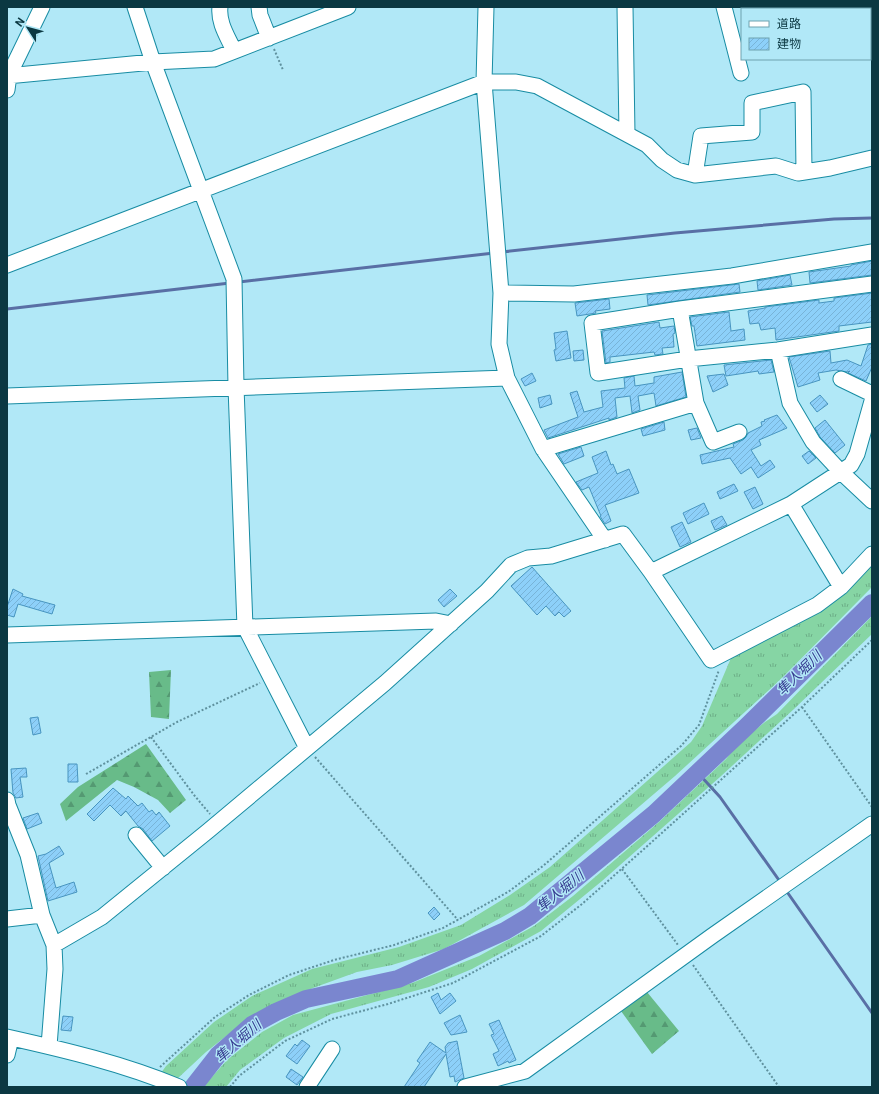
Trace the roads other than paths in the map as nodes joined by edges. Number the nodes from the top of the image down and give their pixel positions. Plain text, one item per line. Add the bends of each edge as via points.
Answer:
1 (42, 7) edge
2 (135, 7) edge
3 (220, 7) edge
4 (259, 7) edge
5 (348, 7) edge
6 (486, 7) edge
7 (625, 7) edge
8 (724, 7) edge
9 (269, 38) junction
10 (234, 51) junction
11 (741, 59) edge
12 (153, 62) junction
13 (8, 76) edge
14 (484, 82) junction
15 (7, 90) edge
16 (627, 134) junction
17 (872, 158) edge
18 (804, 172) junction
19 (695, 175) junction
20 (201, 190) junction
21 (872, 252) edge
22 (7, 265) edge
23 (872, 284) edge
24 (501, 293) junction
25 (680, 309) junction
26 (872, 334) edge
27 (778, 350) junction
28 (688, 359) junction
29 (507, 378) junction
30 (841, 379) dead end
31 (236, 387) junction
32 (872, 394) edge
33 (7, 396) edge
34 (872, 401) edge
35 (696, 403) junction
36 (739, 432) dead end
37 (543, 449) junction
38 (840, 471) junction
39 (872, 501) edge
40 (791, 504) junction
41 (604, 540) junction
42 (872, 554) edge
43 (651, 572) junction
44 (841, 587) junction
45 (451, 624) junction
46 (245, 627) junction
47 (7, 635) edge
48 (307, 748) junction
49 (7, 800) edge
50 (872, 824) edge
51 (136, 835) dead end
52 (163, 868) junction
53 (42, 915) junction
54 (7, 919) edge
55 (54, 945) junction
56 (9, 1037) edge
57 (49, 1046) junction
58 (332, 1049) dead end
59 (7, 1055) edge
60 (148, 1081) edge
61 (485, 1084) edge
62 (179, 1087) edge
63 (307, 1087) edge
64 (464, 1087) edge

1 - 13 street
2 - 12 street
3 - 10 street via 219,16
4 - 9 street
5 - 9 street
6 - 14 street
7 - 16 street
8 - 11 street
9 - 10 street
10 - 12 street via 214,59
12 - 13 street
12 - 20 street
13 - 15 street
14 - 16 street via 516,82 537,86
14 - 20 street
14 - 24 street
16 - 19 street via 647,145 676,170
17 - 18 street
18 - 19 street via 776,166
18 - 19 street via 803,92 752,103 752,132 701,136
20 - 22 street
20 - 31 street via 234,279
21 - 24 street via 732,276 574,294
23 - 25 street
24 - 29 street via 499,344
25 - 28 street
25 - 28 street via 592,323 598,373
26 - 27 street
27 - 28 street
27 - 38 street via 790,403 813,442
28 - 35 street
29 - 31 street
29 - 37 street
30 - 32 street
31 - 33 street
31 - 46 street
34 - 38 street via 857,454 851,464
35 - 36 street via 713,442
35 - 37 street
37 - 41 street
38 - 39 street
38 - 40 street
40 - 43 street
40 - 44 street
41 - 43 street via 623,534
41 - 45 street via 551,556 528,558 511,565 487,592
42 - 44 street
43 - 44 street via 711,660 817,605
45 - 46 street via 436,620
45 - 48 street
46 - 47 street
46 - 48 street
48 - 52 street
49 - 53 street via 28,855
50 - 61 street via 525,1071
51 - 52 street
52 - 55 street via 102,918
53 - 54 street
53 - 55 street
55 - 57 street via 56,969
56 - 57 street
56 - 59 street
57 - 60 street via 130,1068
58 - 63 street
60 - 62 street
61 - 64 street

